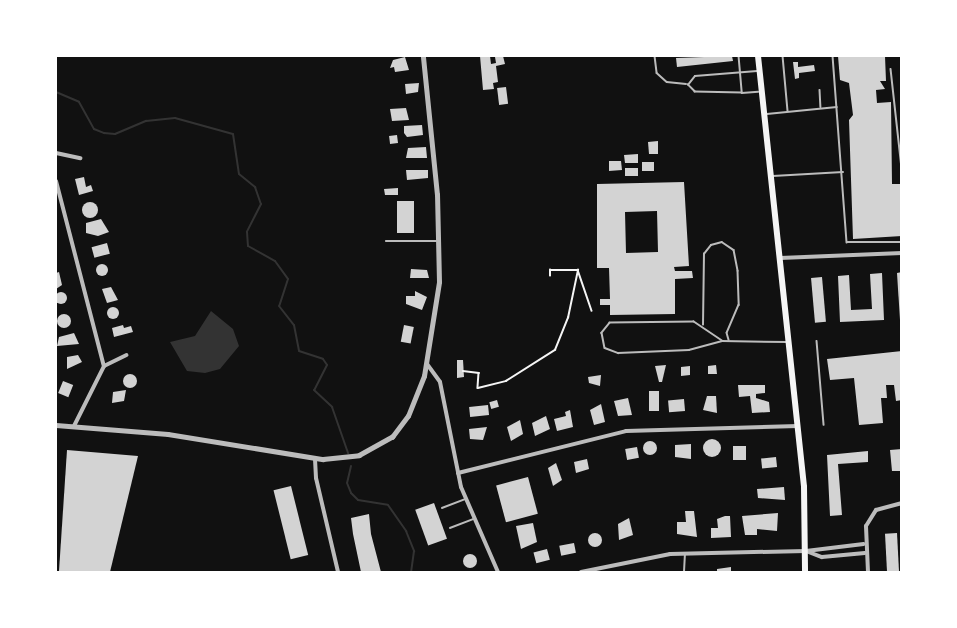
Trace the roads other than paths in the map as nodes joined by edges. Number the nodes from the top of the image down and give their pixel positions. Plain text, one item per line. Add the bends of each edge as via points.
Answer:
1 (423, 56) edge
2 (655, 56) edge
3 (739, 56) edge
4 (758, 56) edge
5 (783, 56) edge
6 (833, 56) edge
7 (891, 69) dead end
8 (760, 70) junction
9 (740, 72) junction
10 (688, 85) junction
11 (820, 90) dead end
12 (762, 92) junction
13 (742, 93) junction
14 (838, 107) junction
15 (821, 108) junction
16 (788, 112) junction
17 (764, 114) junction
18 (56, 153) edge
19 (80, 158) dead end
20 (902, 169) edge
21 (844, 172) junction
22 (771, 176) junction
23 (56, 181) edge
24 (386, 241) dead end
25 (440, 241) junction
26 (902, 242) edge
27 (902, 253) edge
28 (780, 258) junction
29 (703, 326) junction
30 (722, 341) junction
31 (729, 341) junction
32 (789, 342) junction
33 (817, 342) dead end
34 (127, 355) dead end
35 (427, 364) junction
36 (104, 366) junction
37 (56, 425) edge
38 (824, 425) dead end
39 (798, 426) junction
40 (74, 427) junction
41 (315, 459) junction
42 (458, 473) junction
43 (465, 499) junction
44 (902, 503) edge
45 (442, 508) dead end
46 (56, 513) edge
47 (474, 519) junction
48 (450, 528) dead end
49 (864, 544) junction
50 (56, 546) edge
51 (806, 550) junction
52 (685, 553) junction
53 (865, 554) junction
54 (56, 573) edge
55 (338, 573) edge
56 (498, 573) edge
57 (581, 573) edge
58 (684, 573) edge
59 (805, 573) edge
60 (868, 573) edge

1 - 25 street
2 - 10 lane via 657,73 667,82
3 - 9 lane
4 - 8 main road
5 - 16 lane
6 - 14 lane
7 - 20 lane
8 - 9 lane
8 - 12 main road
9 - 10 lane via 695,76
9 - 13 lane
10 - 13 lane via 705,94
11 - 15 lane
12 - 13 lane
12 - 17 main road
14 - 15 lane
14 - 21 lane
15 - 16 lane
16 - 17 lane
17 - 22 main road
18 - 19 street
21 - 22 lane
21 - 26 lane via 847,242
22 - 28 main road
23 - 36 street
24 - 25 lane
25 - 35 street via 438,297
27 - 28 street
28 - 32 main road
29 - 30 lane
29 - 30 lane via 694,322 610,323 604,327 602,341 605,348 618,353 689,350
29 - 31 lane via 704,254 711,245 722,242 734,250 738,271 739,305 727,333
30 - 31 lane
31 - 32 lane
32 - 39 main road
33 - 38 lane
34 - 36 street
35 - 41 street via 408,416 386,442 351,457
35 - 42 street via 440,382
36 - 40 street
37 - 40 street
39 - 42 street via 626,431
39 - 51 main road
40 - 41 street via 184,436
41 - 55 street
42 - 43 street
43 - 45 lane
43 - 47 street
44 - 49 street via 876,510 866,526
46 - 50 lane
47 - 48 lane
47 - 56 street
49 - 51 street
49 - 53 street
50 - 54 lane
51 - 52 street
51 - 53 street via 822,557
51 - 59 main road
52 - 57 street
52 - 58 lane
53 - 60 street

